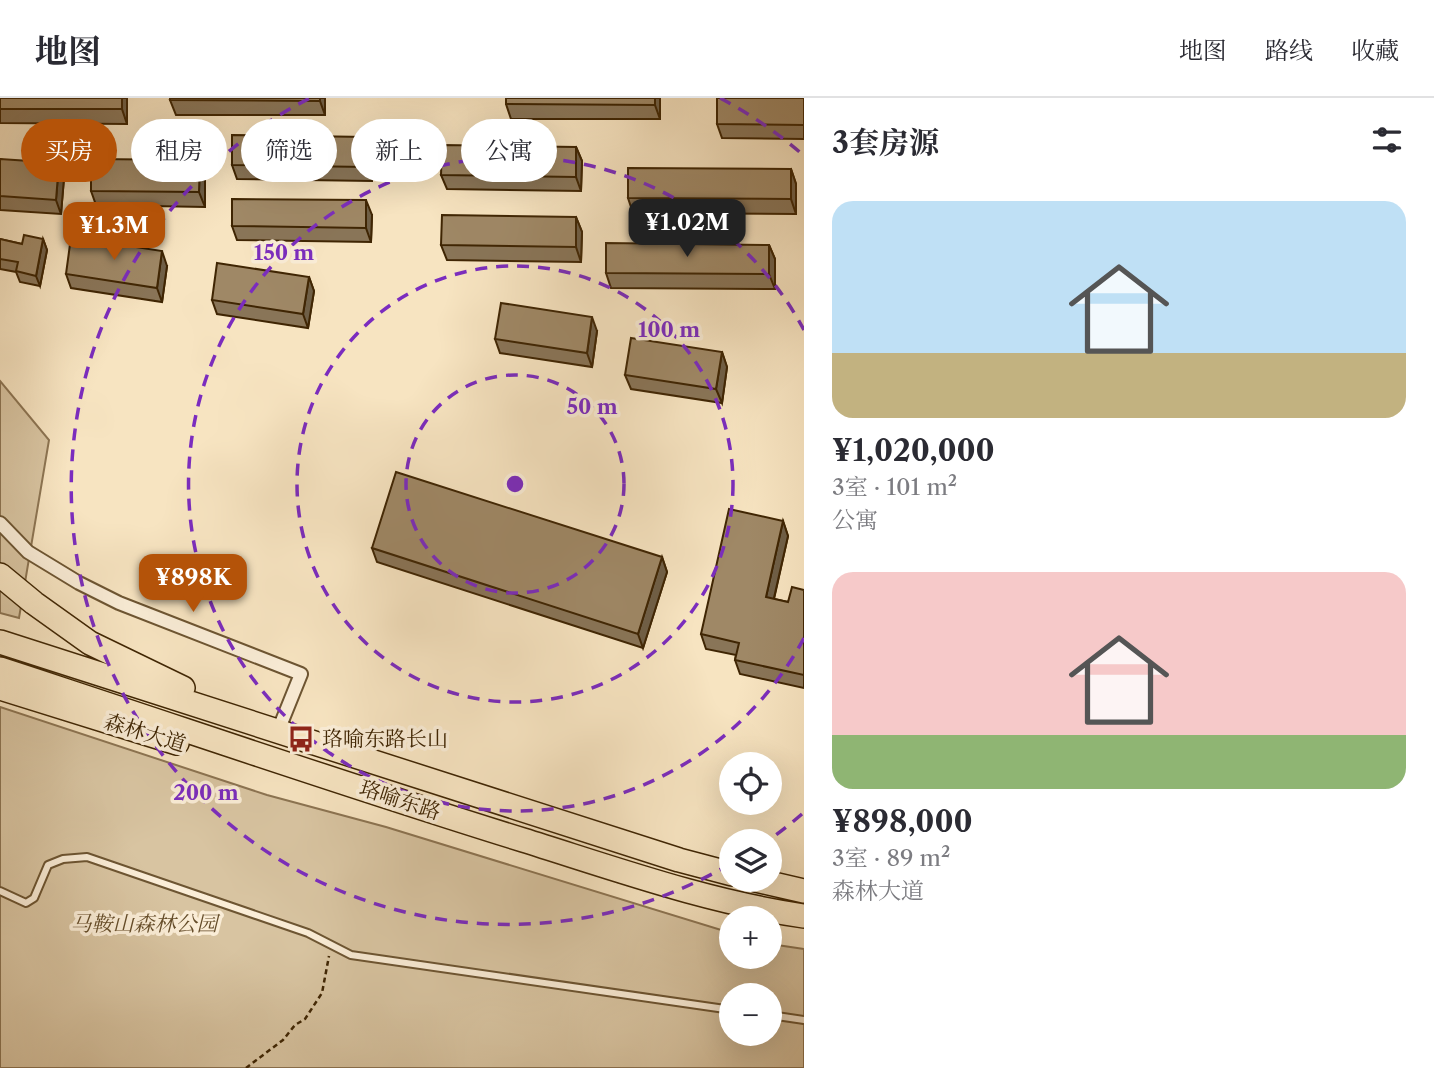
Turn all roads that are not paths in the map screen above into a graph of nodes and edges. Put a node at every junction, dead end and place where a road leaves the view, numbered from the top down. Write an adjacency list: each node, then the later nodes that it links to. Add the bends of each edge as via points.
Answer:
1 (0, 523): 6 (street, via 27,552 79,583 301,674)
2 (0, 575): 6 (highway, via 90,643)
3 (0, 642): 6 (highway, 森林大道)
4 (0, 670): 7 (highway, 珞喻东路)
5 (0, 688): 7 (highway, 森林大道, via 209,753)
6 (278, 732): 8 (highway, 珞喻东路)
7 (293, 765): 12 (highway, 珞喻东路, via 671,886)
8 (719, 871)
9 (782, 886): 11 (highway)
10 (0, 891): 13 (lane, via 26,903 34,898 48,865 87,857 308,933 351,955)
11 (804, 891)
12 (804, 916)
13 (719, 1008)
14 (782, 1017): 15 (lane)
15 (804, 1020)

